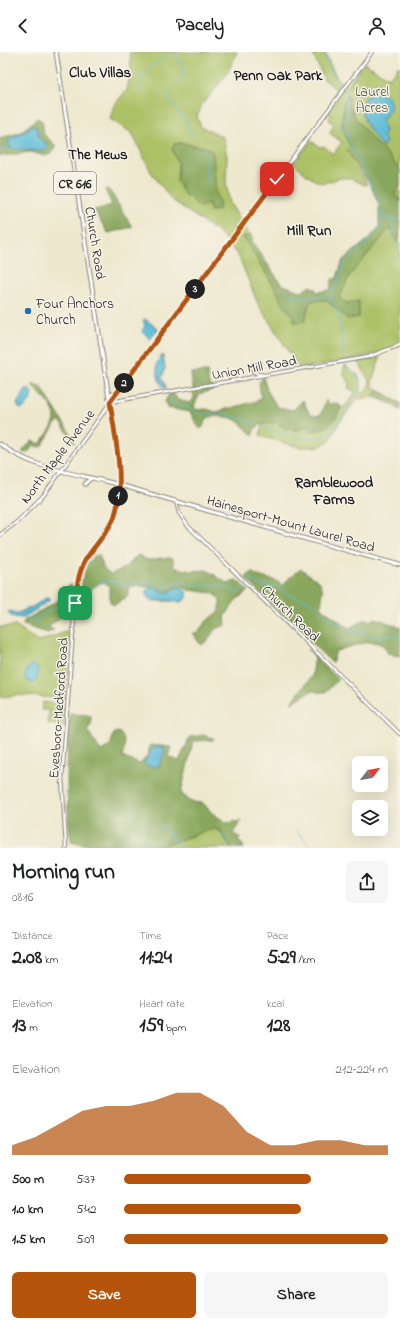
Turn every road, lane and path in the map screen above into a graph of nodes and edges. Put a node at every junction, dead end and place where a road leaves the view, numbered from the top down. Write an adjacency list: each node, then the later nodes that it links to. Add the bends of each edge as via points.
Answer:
1 (56, 52): 6 (main road, Church Road / CR 616)
2 (372, 52): 7 (main road, North Maple Avenue)
3 (400, 345): 5 (main road, Union Mill Road, via 368,357)
4 (253, 371): 5 (main road)
5 (266, 375): 8 (main road, Union Mill Road)
6 (108, 392): 7 (main road); 8 (main road, Church Road / CR 616)
7 (117, 393): 8 (main road, North Maple Avenue)
8 (110, 402): 10 (main road, North Maple Avenue); 13 (main road, Church Road / CR 616, via 119,464)
9 (0, 444): 10 (main road, Hainesport-Mount Laurel Road, via 25,459)
10 (60, 471): 11 (main road, Hainesport-Mount Laurel Road); 15 (main road, North Maple Avenue, via 33,506)
11 (92, 478): 12 (main road); 13 (main road, Hainesport-Mount Laurel Road)
12 (85, 484)
13 (118, 484): 14 (main road, Hainesport-Mount Laurel Road); 18 (main road, Evesboro-Medford Road, via 113,519 80,571 76,592 62,777)
14 (176, 501): 16 (main road, Hainesport-Mount Laurel Road); 17 (main road, Church Road, via 181,517 188,526)
15 (0, 534)
16 (400, 565)
17 (400, 734)
18 (66, 848)

